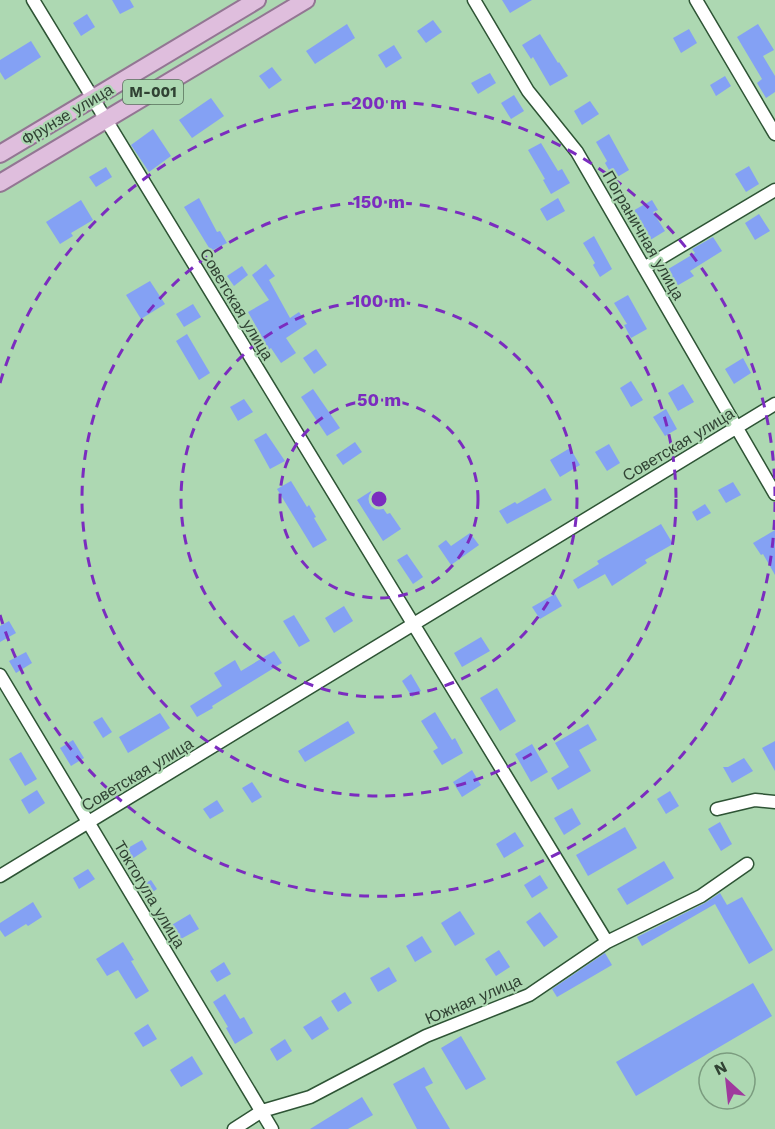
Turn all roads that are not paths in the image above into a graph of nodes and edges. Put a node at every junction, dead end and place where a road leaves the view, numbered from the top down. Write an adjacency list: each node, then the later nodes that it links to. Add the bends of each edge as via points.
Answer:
1 (33, 0): 6 (street, Советская улица)
2 (257, 0): 6 (main road, Фрунзе улица / M-001)
3 (306, 0): 7 (main road, Фрунзе улица / M-001)
4 (474, 0): 12 (street, Пограничная улица, via 528,91 577,152)
5 (696, 0): 8 (street)
6 (93, 99): 7 (street, Советская улица); 9 (main road, Фрунзе улица / M-001)
7 (106, 120): 10 (main road, Фрунзе улица / M-001); 16 (street, Советская улица)
8 (775, 134)
9 (0, 154)
10 (0, 183)
11 (775, 190): 12 (street)
12 (644, 268): 14 (street, Пограничная улица)
13 (775, 404): 14 (street, Советская улица)
14 (736, 428): 15 (street, Пограничная улица); 16 (street, Советская улица)
15 (775, 494)
16 (414, 624): 20 (street, Советская улица); 23 (street, Советская улица)
17 (0, 675): 20 (street, Токтогула улица)
18 (775, 802): 19 (street, via 755,801)
19 (717, 809)
20 (88, 823): 22 (street, Советская улица); 24 (street, Токтогула улица)
21 (747, 864): 23 (street, Южная улица, via 701,896)
22 (0, 876)
23 (607, 942): 24 (street, Южная улица, via 529,995 426,1036 310,1097)
24 (262, 1111): 25 (street, Южная улица); 26 (street, Токтогула улица)
25 (234, 1129)
26 (272, 1129)

